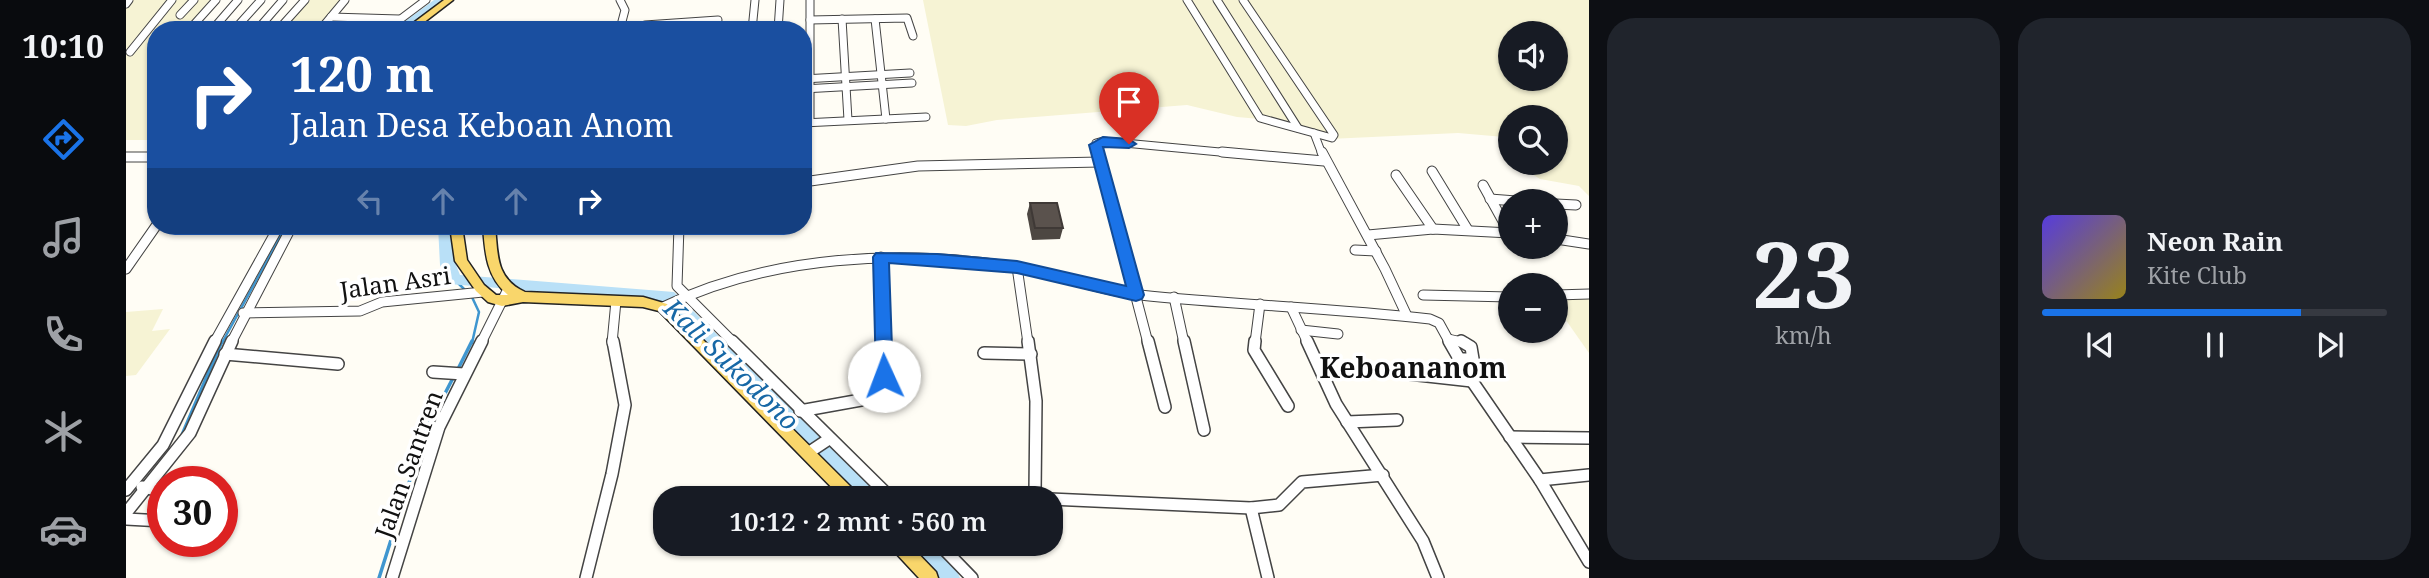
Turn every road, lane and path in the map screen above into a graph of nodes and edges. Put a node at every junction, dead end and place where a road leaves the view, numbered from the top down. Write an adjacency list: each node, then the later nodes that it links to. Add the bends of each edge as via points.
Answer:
1 (172, 0): 25 (street)
2 (194, 0): 18 (street)
3 (216, 0): 26 (street)
4 (238, 0): 27 (street)
5 (261, 0): 28 (street)
6 (283, 0): 29 (street)
7 (305, 0): 30 (street)
8 (345, 0): 19 (street)
9 (426, 0): 20 (street)
10 (449, 0): 33 (main road)
11 (620, 0): 34 (street)
12 (755, 0): 36 (street)
13 (780, 0): 37 (street)
14 (810, 0): 24 (street)
15 (1187, 0): 53 (street, via 1258,116)
16 (1217, 0): 53 (street)
17 (1243, 0): 54 (street, via 1334,135)
18 (180, 15)
19 (331, 17): 20 (street); 31 (street)
20 (399, 19): 32 (street)
21 (842, 19): 22 (street); 24 (street); 43 (street)
22 (875, 19): 39 (street, via 908,18); 42 (street)
23 (718, 20): 35 (street)
24 (810, 20)
25 (155, 21)
26 (197, 21)
27 (220, 21)
28 (242, 21)
29 (265, 21)
30 (286, 21)
31 (328, 21)
32 (397, 21)
33 (420, 21)
34 (624, 21)
35 (703, 21)
36 (753, 21)
37 (779, 21)
38 (147, 31): 40 (street)
39 (913, 36)
40 (130, 52)
41 (910, 73): 42 (street)
42 (880, 75): 43 (street); 46 (street)
43 (845, 77): 44 (street); 47 (street)
44 (812, 79)
45 (912, 83): 46 (street)
46 (882, 85): 47 (street); 50 (street)
47 (846, 87): 48 (street); 51 (street)
48 (812, 89)
49 (926, 117): 50 (street)
50 (886, 119): 51 (street)
51 (848, 120): 52 (street)
52 (812, 123)
53 (1298, 128): 54 (street)
54 (1314, 133): 57 (street)
55 (147, 157): 56 (street)
56 (126, 158)
57 (1324, 161): 58 (street, via 1103,141 1096,145); 77 (street)
58 (1100, 162): 61 (street, via 918,166); 89 (street)
59 (1433, 171): 69 (street)
60 (1396, 175): 68 (street)
61 (812, 181)
62 (1483, 185): 63 (street)
63 (1490, 199): 64 (street); 67 (street)
64 (1498, 200)
65 (1568, 205): 66 (street)
66 (1576, 205)
67 (1498, 212)
68 (1433, 229): 69 (street); 77 (street)
69 (1468, 230): 70 (street)
70 (1498, 231)
71 (150, 235): 85 (street)
72 (275, 235): 99 (street)
73 (286, 235): 99 (street)
74 (457, 235): 86 (main road, via 461,261)
75 (490, 235): 84 (main road)
76 (680, 235): 92 (street, via 677,286)
77 (1367, 235): 81 (street)
78 (1568, 241): 79 (street)
79 (1589, 244)
80 (1355, 250): 81 (street)
81 (1376, 251): 100 (street)
82 (881, 257): 83 (street); 92 (street, via 785,269); 110 (street)
83 (1017, 267): 89 (street); 105 (street)
84 (494, 268): 86 (main road, via 483,273); 87 (main road)
85 (126, 269)
86 (474, 286): 87 (main road, via 492,299); 99 (street, Jalan Asri, via 382,302 360,311)
87 (504, 293): 95 (main road); 109 (street, Jalan Santren)
88 (1589, 294): 91 (street)
89 (1136, 295): 93 (street); 114 (street)
90 (1423, 295): 94 (street)
91 (1568, 295)
92 (683, 296): 97 (street); 115 (street)
93 (1174, 297): 96 (street); 118 (street)
94 (1498, 297)
95 (616, 301): 97 (main road); 138 (street, via 612,348 625,405)
96 (1260, 304): 98 (street); 113 (street, via 1254,350)
97 (665, 306): 121 (main road)
98 (1291, 307): 100 (street); 101 (street)
99 (236, 314): 104 (street); 125 (street)
100 (1407, 316): 111 (street, via 1439,323)
101 (1301, 330): 102 (street); 117 (street)
102 (1338, 334)
103 (984, 353): 105 (street)
104 (225, 354): 106 (street); 125 (street, via 190,433)
105 (1031, 354): 128 (street, via 1036,401)
106 (338, 363)
107 (432, 372): 109 (street)
108 (1400, 373): 111 (street)
109 (459, 374): 137 (street, Jalan Santren, via 427,458)
110 (884, 376)
111 (1472, 381): 119 (street)
112 (861, 400): 115 (street)
113 (1288, 406)
114 (1165, 407)
115 (800, 411): 121 (street)
116 (1397, 420): 117 (street)
117 (1348, 422): 122 (street)
118 (1205, 430)
119 (1510, 437): 120 (street); 124 (street)
120 (1589, 438)
121 (819, 446): 126 (main road); 127 (street)
122 (1384, 475): 130 (street, via 1302,482 1279,505); 142 (street, via 1423,541)
123 (1589, 475): 124 (street)
124 (1539, 480): 136 (street)
125 (137, 486): 131 (street)
126 (845, 486)
127 (874, 486)
128 (1035, 486)
129 (1063, 500): 130 (street)
130 (1251, 508): 141 (street)
131 (126, 513)
132 (126, 519): 133 (street)
133 (147, 520)
134 (909, 556): 139 (main road)
135 (951, 556): 140 (street)
136 (1589, 562)
137 (392, 578)
138 (586, 578)
139 (930, 578)
140 (972, 578)
141 (1268, 578)
142 (1438, 578)

